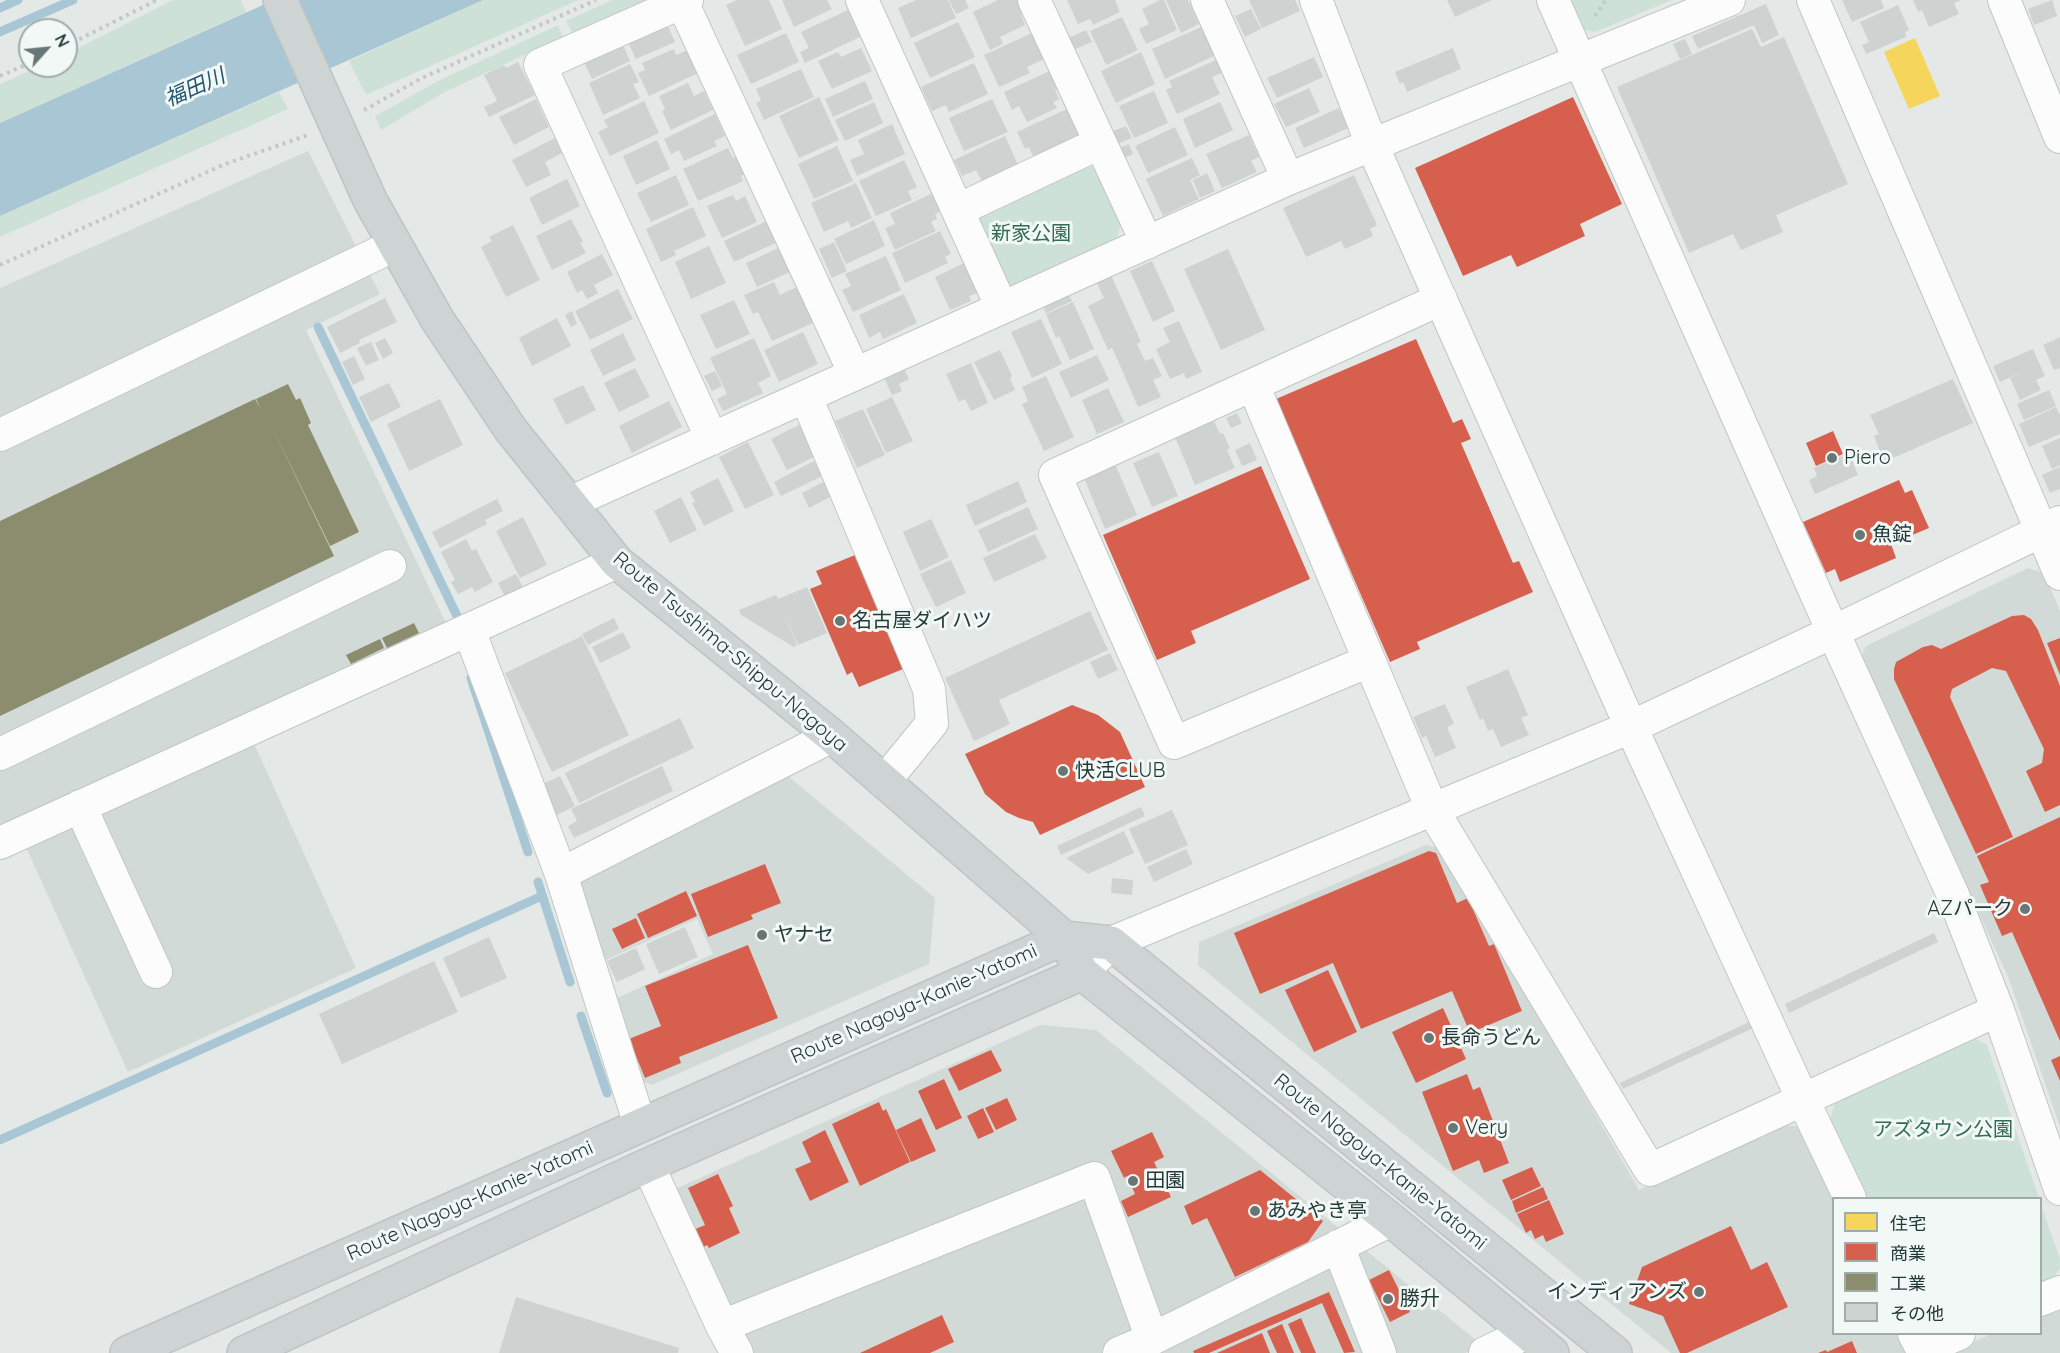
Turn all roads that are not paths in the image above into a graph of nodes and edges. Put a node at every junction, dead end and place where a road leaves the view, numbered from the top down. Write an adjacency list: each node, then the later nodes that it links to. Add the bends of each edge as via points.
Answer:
1 (280, 0): 18 (main road, Route Tsushima-Shippu-Nagoya, via 335,126)
2 (862, 0): 16 (street)
3 (1034, 0): 13 (street)
4 (1207, 0): 15 (street)
5 (1316, 0): 14 (street)
6 (1553, 0): 11 (street)
7 (1729, 0): 11 (street)
8 (1813, 0): 27 (street)
9 (2004, 0): 12 (street)
10 (685, 1): 21 (street); 25 (street, via 540,65)
11 (1579, 59): 14 (street); 32 (street)
12 (2060, 137)
13 (1100, 143): 16 (street); 17 (street)
14 (1372, 145): 15 (street); 19 (street)
15 (1288, 179): 17 (street)
16 (958, 210): 20 (street)
17 (1147, 243): 20 (street)
18 (395, 245): 24 (street); 26 (main road, Route Tsushima-Shippu-Nagoya, via 437,319 505,421)
19 (1441, 298): 22 (street); 34 (street)
20 (1002, 308): 21 (street)
21 (855, 374): 23 (street)
22 (1253, 385): 33 (street); 33 (street, via 1055,475 1174,743)
23 (806, 397): 25 (street); 37 (street, via 929,688 932,723)
24 (0, 435)
25 (712, 439): 26 (street)
26 (569, 502): 28 (main road, Route Tsushima-Shippu-Nagoya)
27 (2051, 526): 30 (street); 32 (street)
28 (617, 562): 31 (street); 35 (main road, Route Tsushima-Shippu-Nagoya)
29 (390, 566): 36 (street)
30 (2060, 574)
31 (469, 630): 38 (street); 41 (street)
32 (1833, 632): 34 (street); 46 (street, via 1953,896)
33 (1369, 661): 39 (street)
34 (1631, 727): 39 (street); 47 (street)
35 (832, 736): 37 (main road, Route Tsushima-Shippu-Nagoya); 41 (street)
36 (0, 754)
37 (884, 782): 42 (main road, Route Tsushima-Shippu-Nagoya)
38 (81, 806): 40 (street); 44 (street)
39 (1432, 809): 43 (street); 47 (street, via 1650,1170)
40 (0, 843)
41 (561, 874): 48 (street)
42 (1064, 938): 43 (main road, Route Nagoya-Kanie-Yatomi); 45 (main road, Route Tsushima-Shippu-Nagoya); 48 (main road, Route Nagoya-Kanie-Yatomi)
43 (1111, 943): 45 (street); 68 (main road, Route Nagoya-Kanie-Yatomi)
44 (156, 972)
45 (1082, 973): 49 (main road, Route Nagoya-Kanie-Yatomi); 52 (main road, Route Nagoya-Kanie-Yatomi)
46 (1998, 1010): 47 (street); 50 (street)
47 (1803, 1100): 51 (street)
48 (640, 1125): 61 (main road, Route Nagoya-Kanie-Yatomi)
49 (648, 1165): 56 (street); 62 (main road, Route Nagoya-Kanie-Yatomi)
50 (2060, 1189)
51 (1850, 1197)
52 (1391, 1220): 53 (street); 57 (main road, Route Nagoya-Kanie-Yatomi)
53 (1338, 1246): 60 (street); 65 (street)
54 (2060, 1292): 55 (street)
55 (2042, 1299)
56 (722, 1326): 60 (street, via 1094,1178); 63 (street)
57 (1527, 1333): 66 (street); 67 (main road, Route Nagoya-Kanie-Yatomi)
58 (1915, 1335): 59 (street, via 1922,1349)
59 (1957, 1335)
60 (1152, 1338): 64 (street)
61 (127, 1353)
62 (244, 1353)
63 (737, 1353)
64 (1119, 1353)
65 (1380, 1353)
66 (1485, 1353)
67 (1552, 1353)
68 (1614, 1353)

